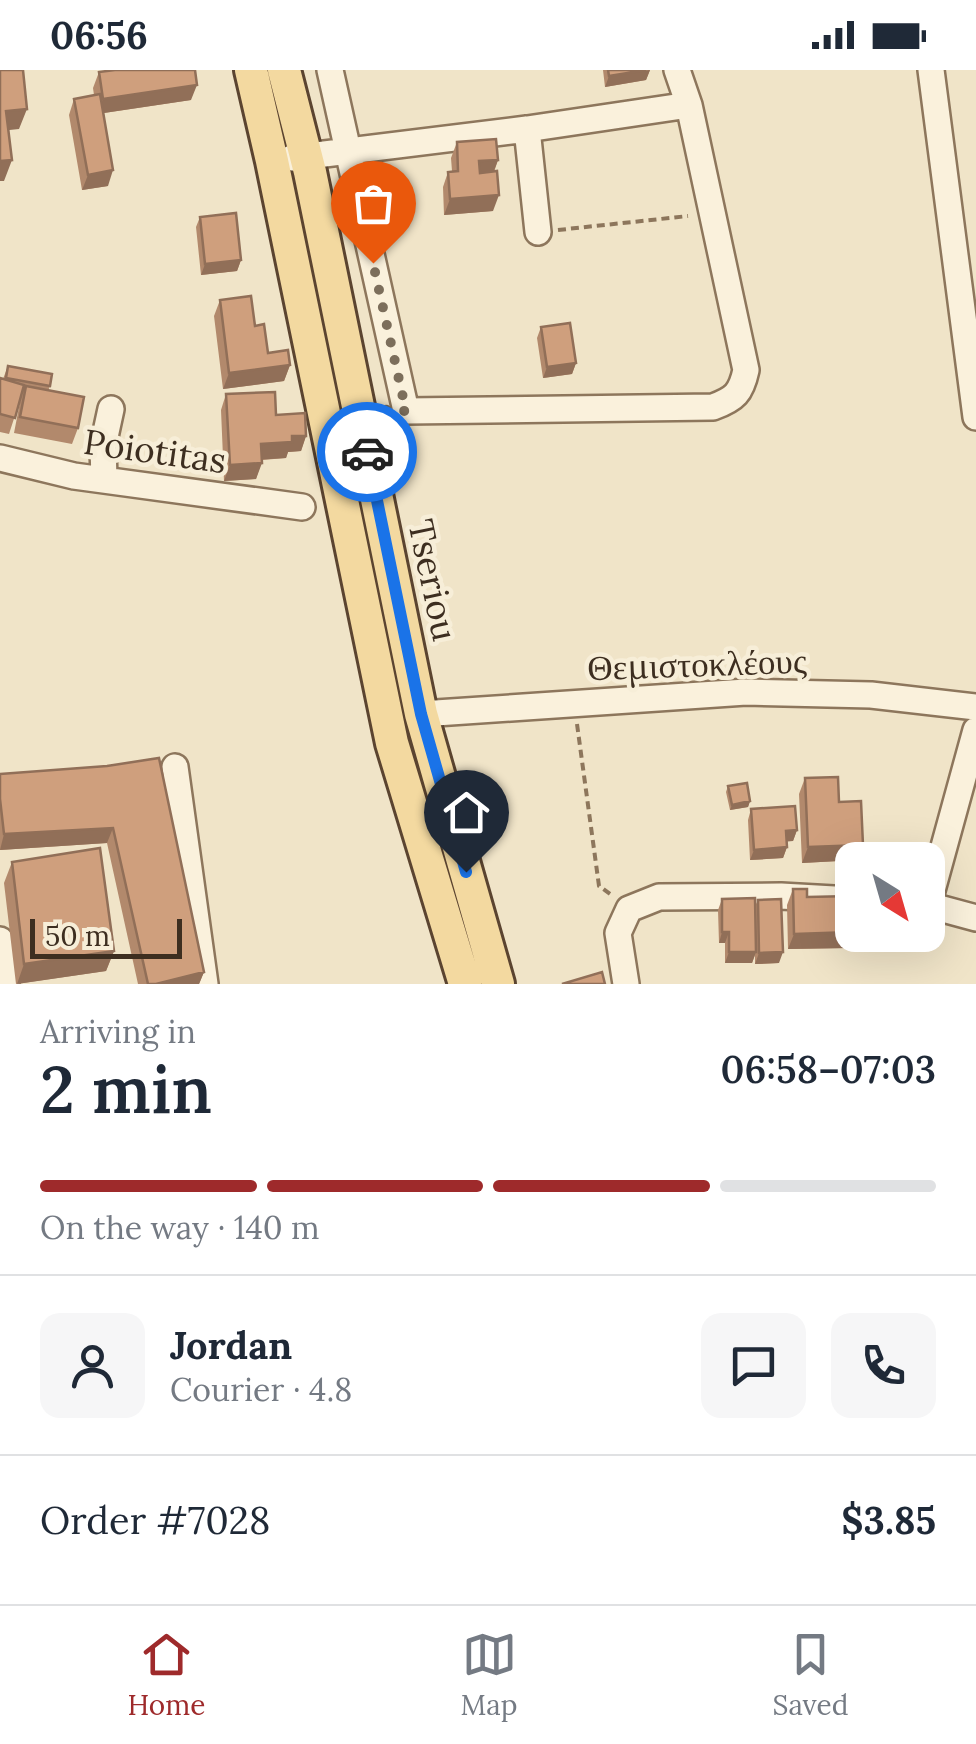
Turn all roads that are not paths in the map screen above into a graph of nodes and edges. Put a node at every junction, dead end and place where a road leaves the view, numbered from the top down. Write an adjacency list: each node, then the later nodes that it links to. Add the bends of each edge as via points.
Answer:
1 (251, 70): 10 (main road, Tseriou)
2 (284, 70): 9 (main road, Tseriou)
3 (330, 70): 8 (street)
4 (678, 70): 6 (street)
5 (930, 70): 15 (street)
6 (689, 105): 7 (street); 14 (street, via 746,370 730,401 713,408)
7 (526, 129): 8 (street); 11 (street)
8 (348, 152): 9 (street); 14 (street)
9 (306, 156): 10 (street); 12 (main road, Tseriou)
10 (272, 161): 30 (main road, Tseriou, via 392,743)
11 (538, 232)
12 (359, 408): 14 (street); 20 (main road, Tseriou)
13 (111, 409): 17 (street)
14 (406, 411)
15 (976, 417)
16 (0, 458): 17 (street, Poiotitas)
17 (104, 479): 18 (street, Poiotitas)
18 (302, 507)
19 (976, 708): 20 (street, Θεμιστοκλέους, via 872,695 746,692)
20 (421, 714): 31 (main road, Tseriou)
21 (976, 730): 23 (street)
22 (175, 767): 29 (street)
23 (945, 843)
24 (835, 899): 32 (street, via 660,897 630,909 618,933)
25 (945, 910): 26 (street)
26 (976, 918)
27 (0, 940): 28 (street)
28 (6, 984)
29 (205, 984)
30 (465, 984)
31 (498, 984)
32 (626, 984)

